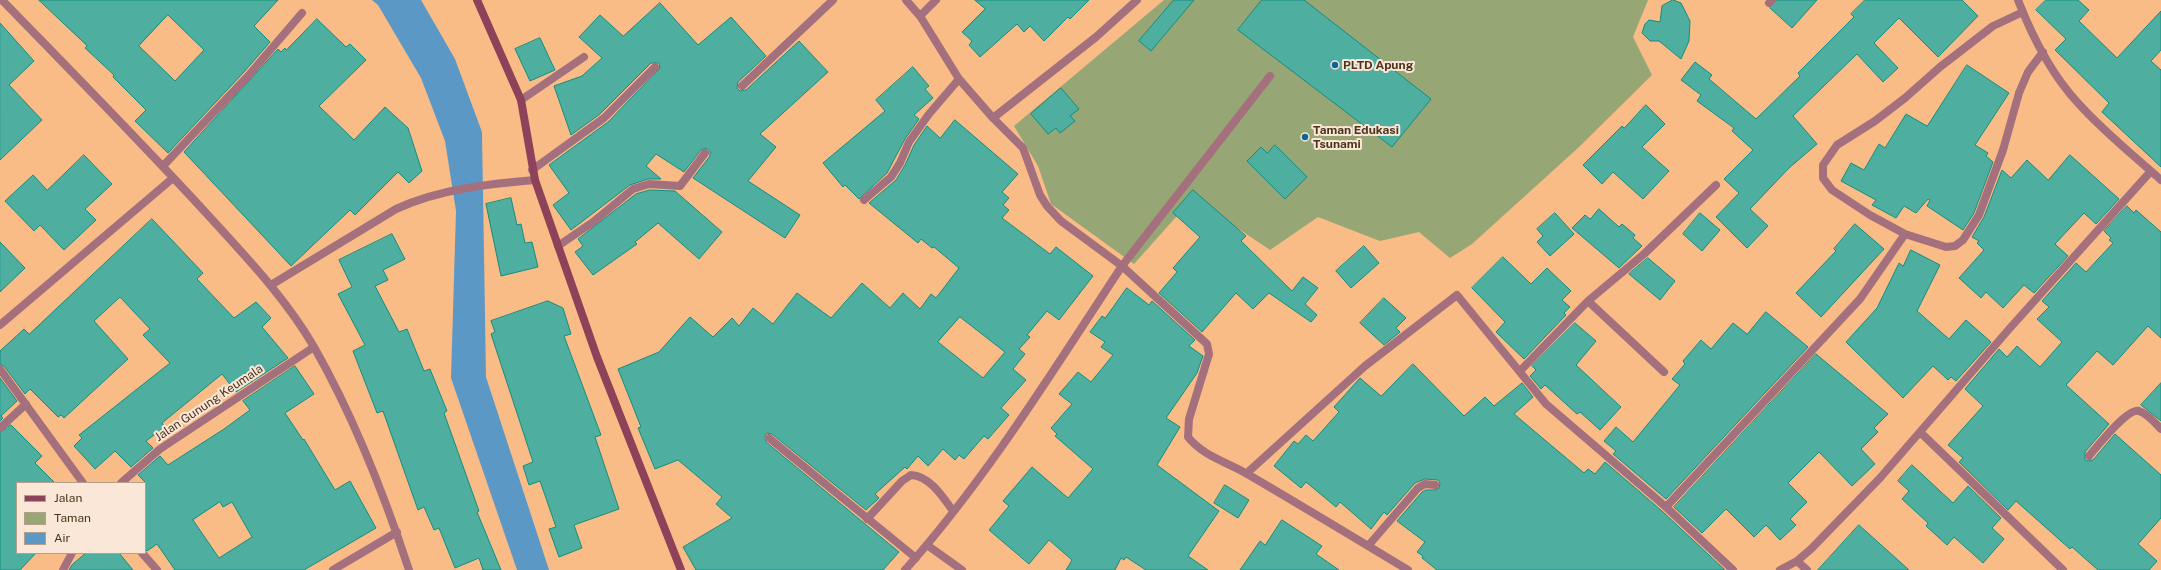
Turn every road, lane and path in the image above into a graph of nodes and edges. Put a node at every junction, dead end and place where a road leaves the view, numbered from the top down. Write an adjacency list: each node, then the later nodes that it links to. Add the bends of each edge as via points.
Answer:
1 (2, 0): 20 (street)
2 (477, 0): 17 (street)
3 (833, 0): 16 (street)
4 (906, 0): 10 (street)
5 (936, 0): 10 (street)
6 (1137, 0): 18 (street, via 1096,37)
7 (2018, 0): 9 (street)
8 (302, 12): 20 (street, via 248,76)
9 (2023, 12): 11 (street); 28 (street, via 1992,26 1969,43 1875,121 1836,145 1823,165 1823,178 1832,190)
10 (920, 16): 15 (street)
11 (2042, 52): 22 (street, via 2078,104); 28 (street, via 2028,72 2019,93 1994,177 1979,215 1963,240 1955,246 1946,247)
12 (584, 58): 17 (street)
13 (655, 67): 21 (street, via 604,118)
14 (1270, 76): 30 (street)
15 (959, 79): 18 (street); 27 (street, via 909,142 900,163 890,177)
16 (742, 86)
17 (521, 100): 21 (street)
18 (994, 118): 30 (street, via 1023,148 1040,195 1047,206 1061,221)
19 (704, 153): 29 (street, via 680,186 649,184 633,189 593,222)
20 (163, 166): 23 (street)
21 (532, 170): 24 (street)
22 (2151, 171): 25 (street); 41 (street)
23 (173, 178): 31 (street); 33 (street)
24 (535, 180): 29 (street); 31 (street, via 487,184 416,200 396,209)
25 (2161, 180)
26 (1716, 185): 32 (street, via 1644,254)
27 (864, 200)
28 (1905, 234): 48 (street, via 1860,299)
29 (558, 246): 62 (street, via 597,357)
30 (1122, 266): 44 (street, via 1207,344 1209,354 1189,419 1188,437 1206,454); 49 (street, via 1028,408)
31 (271, 284): 34 (street)
32 (1588, 301): 36 (street); 37 (street)
33 (0, 325)
34 (314, 347): 46 (street, Jalan Gunung Keumala, via 160,450); 51 (street, via 352,424)
35 (0, 369): 38 (street)
36 (1520, 371): 44 (street, via 1457,295 1365,366); 48 (street, via 1546,404)
37 (1664, 372)
38 (26, 404): 39 (street); 45 (street)
39 (0, 428)
40 (2161, 429): 43 (street, via 2140,411 2131,412)
41 (1920, 432): 57 (street, via 1880,478 1811,550); 69 (street)
42 (769, 438): 50 (street)
43 (2089, 456)
44 (1247, 473): 53 (street)
45 (83, 482)
46 (122, 482)
47 (1435, 485): 53 (street, via 1425,484 1418,488)
48 (1666, 507): 66 (street)
49 (954, 511): 50 (street, via 929,483 921,477 911,475 902,481); 52 (street)
50 (867, 519): 56 (street)
51 (397, 532): 60 (street); 61 (street)
52 (927, 545): 56 (street); 64 (street)
53 (1368, 546): 65 (street)
54 (71, 554): 58 (street)
55 (143, 554): 59 (street)
56 (916, 558): 63 (street)
57 (1797, 561): 67 (street); 68 (street)
58 (63, 570)
59 (157, 570)
60 (333, 570)
61 (409, 570)
62 (681, 570)
63 (905, 570)
64 (962, 570)
65 (1408, 570)
66 (1733, 570)
67 (1780, 570)
68 (1806, 570)
69 (2063, 570)

